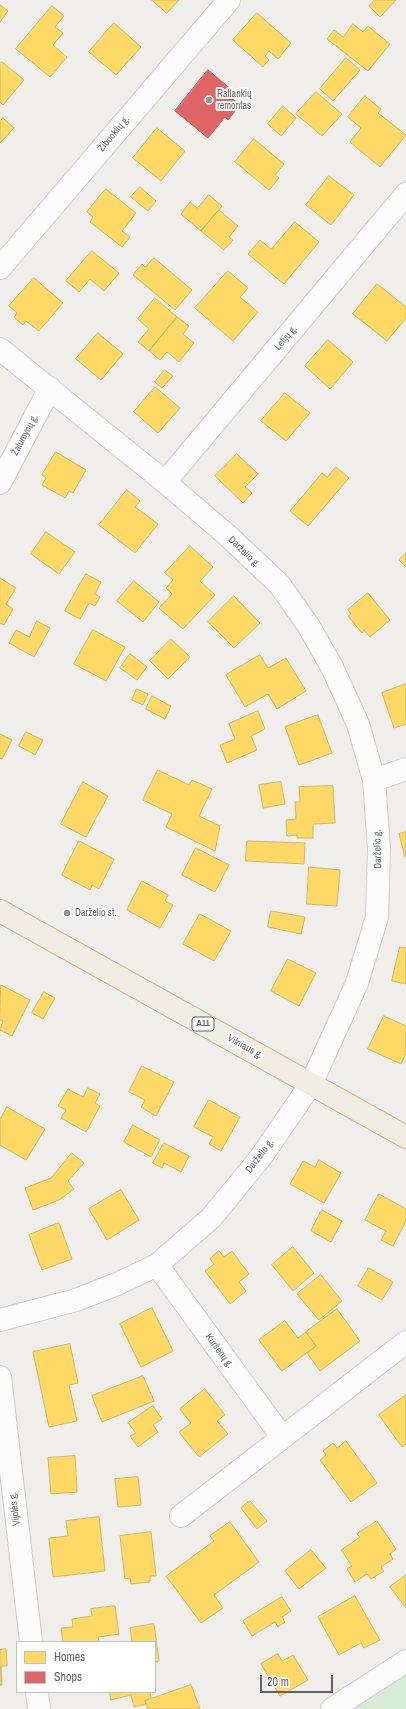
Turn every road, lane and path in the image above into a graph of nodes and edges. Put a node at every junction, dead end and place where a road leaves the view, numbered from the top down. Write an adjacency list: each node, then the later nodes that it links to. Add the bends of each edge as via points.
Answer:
1 (229, 0): 3 (street, Žibuoklių g.)
2 (406, 194): 6 (street, Lelijų g.)
3 (0, 268)
4 (0, 349): 5 (street, Darželio g.)
5 (50, 388): 6 (street, Darželio g.); 7 (street, Žalumynų g.)
6 (165, 482): 9 (street, Darželio g., via 227,535 278,584 308,625 332,668 358,724)
7 (0, 483)
8 (406, 769): 9 (street)
9 (374, 780): 11 (street, Darželio g., via 379,849 377,917 357,983)
10 (0, 911): 11 (highway, Vilniaus g. / A11)
11 (311, 1084): 12 (highway, Vilniaus g. / A11); 13 (street, Darželio g., via 261,1156 211,1218)
12 (406, 1137)
13 (157, 1265): 14 (street, Darželio g., via 76,1300); 17 (street, Kuršėnų g.)
14 (0, 1320)
15 (406, 1342): 17 (street)
16 (0, 1377): 19 (street, Vijolės g.)
17 (282, 1437): 18 (street)
18 (181, 1516)
19 (31, 1641)
20 (406, 1661): 23 (street)
21 (37, 1693): 22 (street)
22 (39, 1709)
23 (332, 1709)

